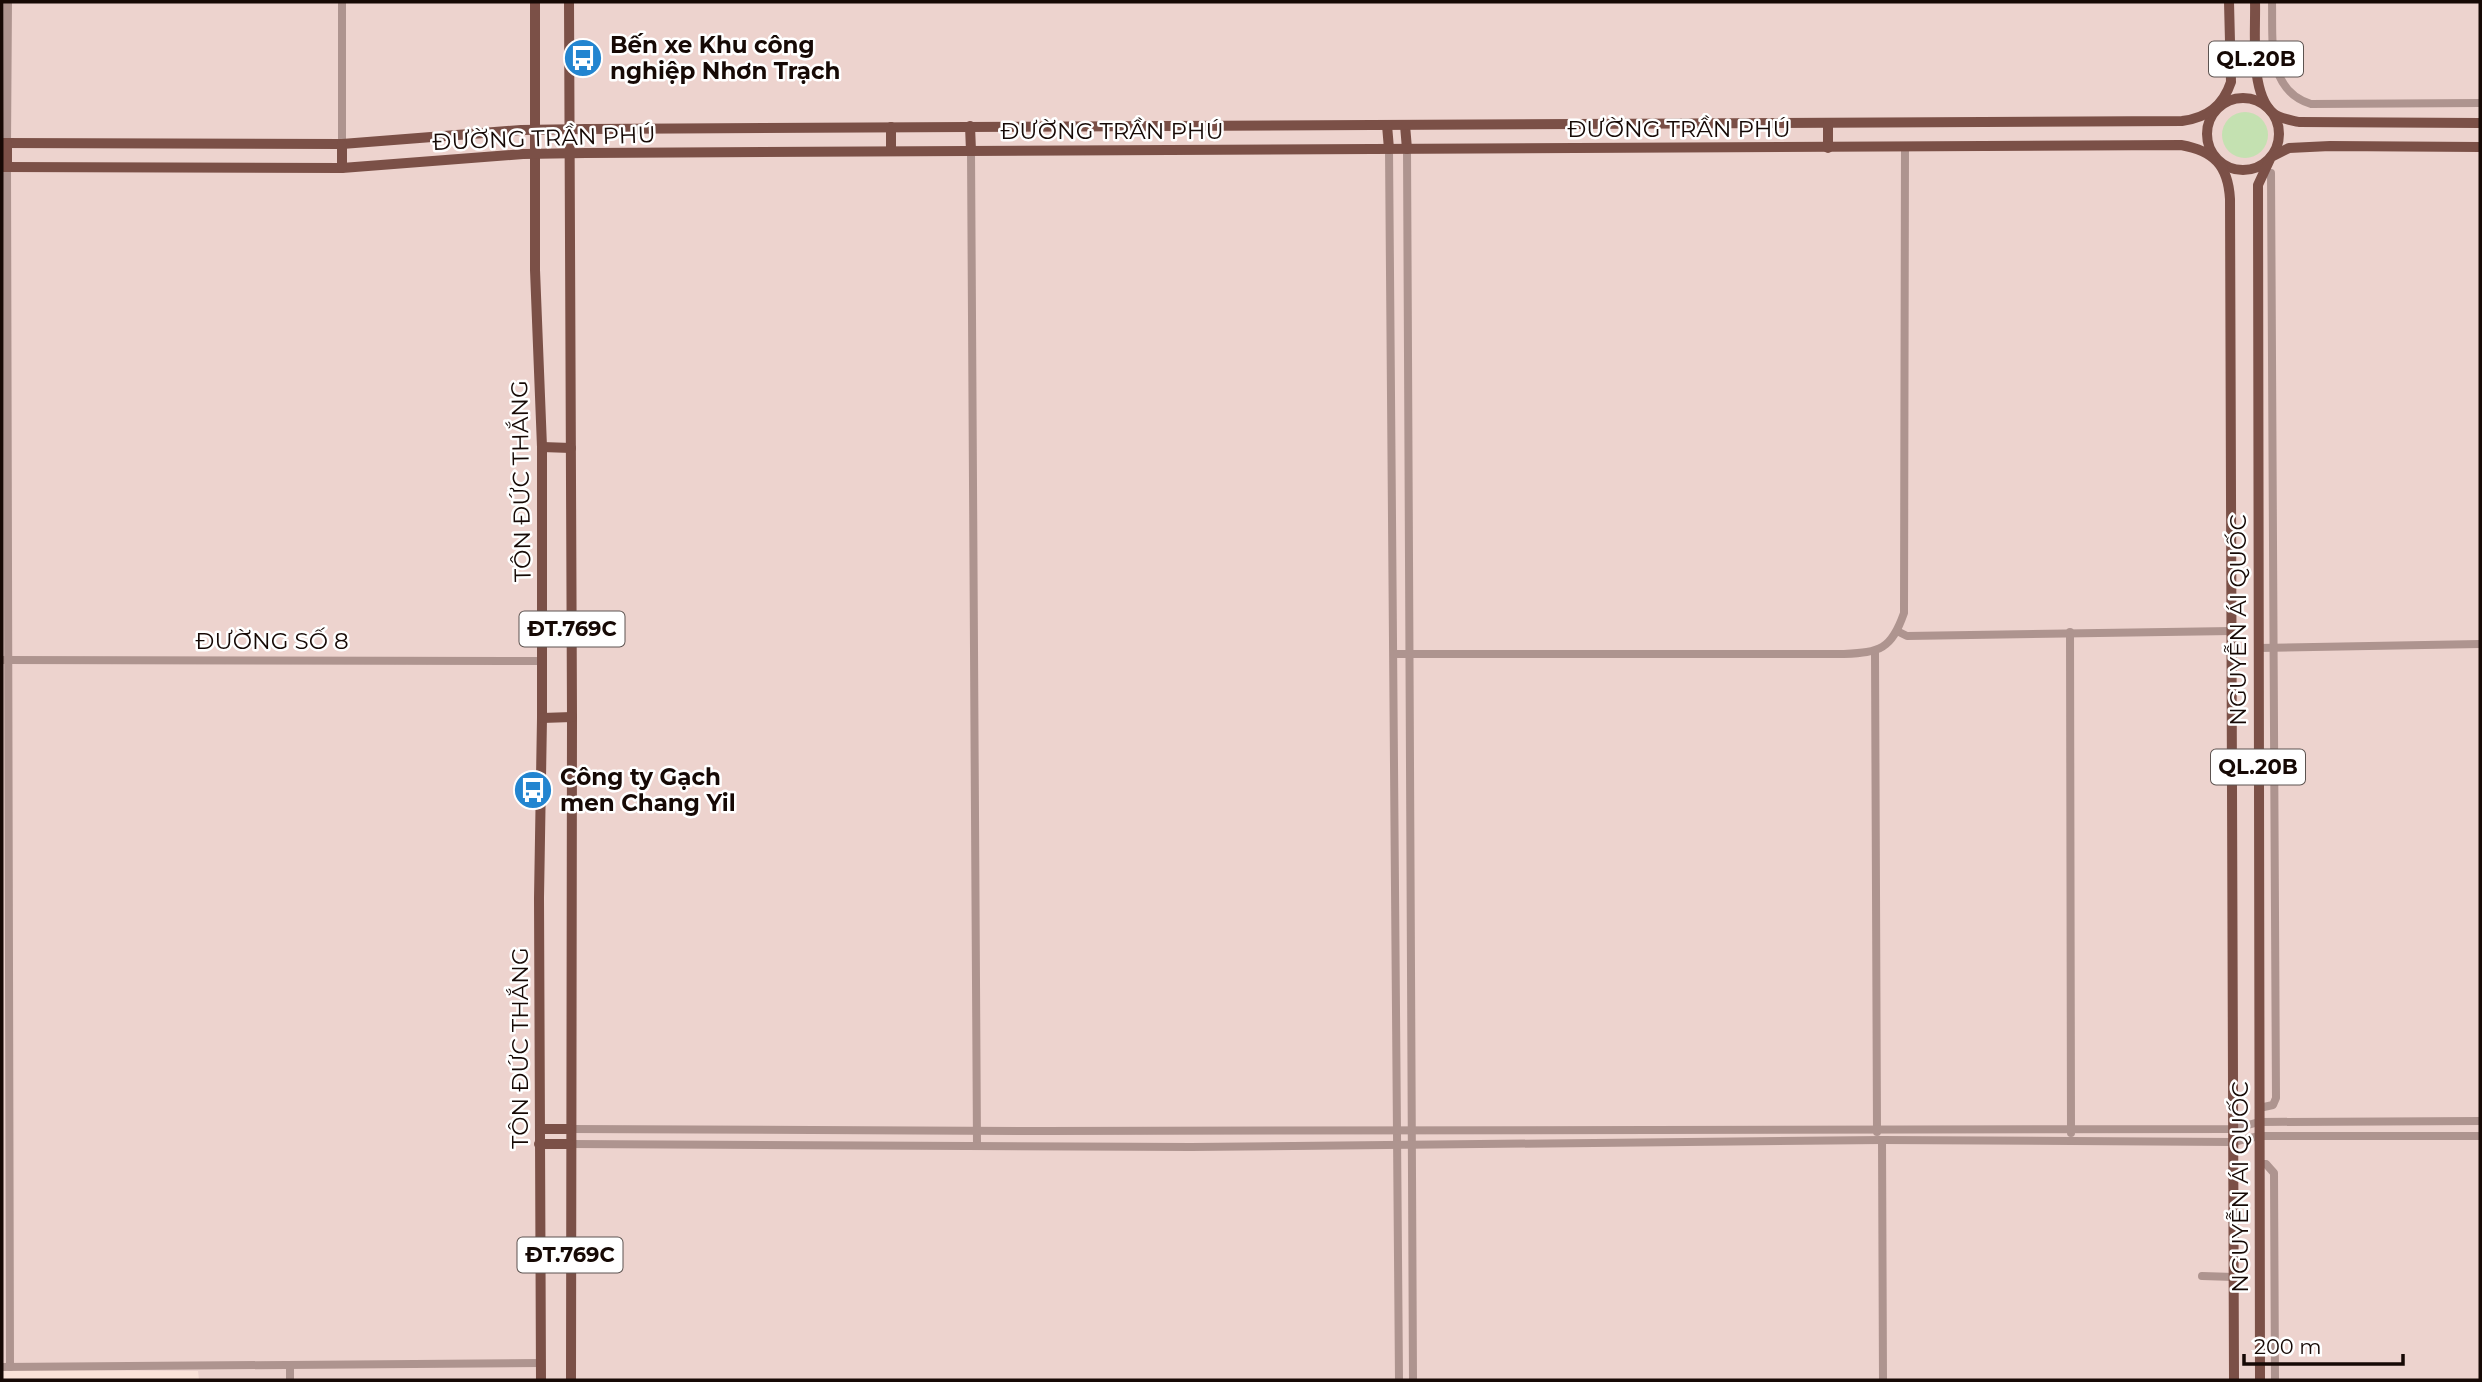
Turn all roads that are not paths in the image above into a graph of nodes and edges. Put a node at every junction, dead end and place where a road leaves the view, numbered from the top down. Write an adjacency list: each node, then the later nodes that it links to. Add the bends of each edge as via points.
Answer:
1 (8, 2): 19 (street)
2 (342, 2): 20 (street)
3 (536, 2): 18 (main road, TÔN ĐỨC THẮNG / ĐT.769C)
4 (569, 2): 17 (main road, ĐT.769C)
5 (2229, 2): 9 (main road, QL.20B, via 2231,82)
6 (2255, 2): 10 (main road, QL.20B, via 2258,86)
7 (2272, 2): 8 (street, via 2274,64 2299,100 2311,104)
8 (2480, 103)
9 (2215, 110): 10 (main road, via 2245,97 2256,99); 12 (main road, ĐƯỜNG TRẦN PHÚ, via 2182,121); 31 (main road, via 2207,142)
10 (2273, 113): 11 (main road, via 2299,122); 30 (main road, via 2279,135)
11 (2480, 123)
12 (1828, 124): 14 (main road, ĐƯỜNG TRẦN PHÚ); 23 (main road)
13 (1387, 125): 14 (main road, ĐƯỜNG TRẦN PHÚ); 15 (main road, ĐƯỜNG TRẦN PHÚ); 24 (main road)
14 (1405, 125): 25 (main road)
15 (970, 126): 16 (main road, ĐƯỜNG TRẦN PHÚ); 26 (main road)
16 (891, 127): 17 (main road, ĐƯỜNG TRẦN PHÚ); 27 (main road)
17 (570, 129): 18 (main road, ĐƯỜNG TRẦN PHÚ); 28 (main road, ĐT.769C)
18 (535, 130): 20 (main road, ĐƯỜNG TRẦN PHÚ); 29 (main road, TÔN ĐỨC THẮNG / ĐT.769C)
19 (4, 143): 20 (main road, ĐƯỜNG TRẦN PHÚ); 32 (main road)
20 (342, 144): 33 (main road)
21 (1905, 147): 23 (main road, ĐƯỜNG TRẦN PHÚ); 31 (main road, ĐƯỜNG TRẦN PHÚ, via 2181,145); 39 (street, via 1904,613)
22 (2480, 147): 30 (main road, via 2300,147)
23 (1828, 148): 25 (main road, ĐƯỜNG TRẦN PHÚ)
24 (1389, 149): 25 (main road, ĐƯỜNG TRẦN PHÚ); 26 (main road, ĐƯỜNG TRẦN PHÚ); 35 (street)
25 (1407, 149): 36 (street)
26 (971, 150): 27 (main road, ĐƯỜNG TRẦN PHÚ); 66 (street)
27 (891, 151): 28 (main road, ĐƯỜNG TRẦN PHÚ)
28 (570, 153): 29 (main road, ĐƯỜNG TRẦN PHÚ); 38 (main road, ĐT.769C)
29 (535, 154): 33 (main road, ĐƯỜNG TRẦN PHÚ); 37 (main road, TÔN ĐỨC THẮNG / ĐT.769C)
30 (2271, 157): 31 (main road, via 2252,170 2228,168); 44 (main road, NGUYỄN ÁI QUỐC / QL.20B, via 2256,198)
31 (2218, 162): 40 (main road, NGUYỄN ÁI QUỐC / QL.20B, via 2229,183 2230,199)
32 (4, 167): 33 (main road, ĐƯỜNG TRẦN PHÚ); 48 (street)
33 (342, 168)
34 (2271, 173): 43 (street)
35 (1392, 390): 36 (street); 47 (street)
36 (1407, 390): 46 (street)
37 (542, 447): 38 (main road); 49 (main road, TÔN ĐỨC THẮNG / ĐT.769C)
38 (571, 448): 50 (main road, ĐT.769C)
39 (1898, 631): 41 (street, via 1907,636); 45 (street)
40 (2232, 631): 41 (street); 61 (main road, NGUYỄN ÁI QUỐC / QL.20B)
41 (2070, 632): 60 (street)
42 (2480, 645): 43 (street)
43 (2273, 647): 44 (street); 54 (street, via 2276,1098 2273,1105)
44 (2258, 648): 54 (main road, NGUYỄN ÁI QUỐC / QL.20B)
45 (1875, 652): 46 (street); 59 (street)
46 (1408, 653): 47 (street); 52 (street)
47 (1394, 654): 53 (street)
48 (5, 660): 49 (street, ĐƯỜNG SỐ 8); 71 (street)
49 (541, 661): 51 (main road, TÔN ĐỨC THẮNG / ĐT.769C)
50 (572, 717): 51 (main road); 58 (main road, ĐT.769C)
51 (542, 718): 57 (main road, TÔN ĐỨC THẮNG / ĐT.769C)
52 (1409, 885): 53 (street); 65 (street)
53 (1395, 886): 64 (street)
54 (2259, 1108): 56 (main road, NGUYỄN ÁI QUỐC / QL.20B)
55 (2480, 1121): 56 (street)
56 (2259, 1122): 61 (street); 67 (main road, NGUYỄN ÁI QUỐC / QL.20B)
57 (540, 1129): 58 (main road); 73 (main road, TÔN ĐỨC THẮNG / ĐT.769C)
58 (570, 1129): 62 (street); 74 (main road, ĐT.769C)
59 (1877, 1129): 60 (street); 65 (street); 69 (street)
60 (2071, 1129): 61 (street); 70 (street)
61 (2233, 1129): 72 (main road, NGUYỄN ÁI QUỐC / QL.20B)
62 (793, 1130): 66 (street); 75 (street)
63 (1191, 1130): 64 (street); 66 (street); 79 (street)
64 (1396, 1130): 65 (street); 77 (street)
65 (1411, 1130): 78 (street)
66 (977, 1131): 76 (street)
67 (2259, 1136): 68 (street); 72 (street); 80 (main road, NGUYỄN ÁI QUỐC / QL.20B)
68 (2480, 1136)
69 (1880, 1140): 70 (street); 78 (street); 91 (street)
70 (2071, 1140): 72 (street)
71 (5, 1142): 85 (street)
72 (2233, 1142): 82 (main road, NGUYỄN ÁI QUỐC / QL.20B)
73 (540, 1144): 74 (main road); 83 (main road, TÔN ĐỨC THẮNG / ĐT.769C)
74 (570, 1144): 75 (street); 88 (main road, ĐT.769C)
75 (792, 1145): 76 (street)
76 (977, 1146): 79 (street)
77 (1396, 1146): 78 (street); 79 (street); 89 (street)
78 (1411, 1146): 90 (street)
79 (1191, 1147)
80 (2259, 1164): 93 (main road, NGUYỄN ÁI QUỐC / QL.20B); 94 (street, via 2274,1172)
81 (2202, 1276): 82 (street)
82 (2234, 1277): 92 (main road, NGUYỄN ÁI QUỐC / QL.20B)
83 (541, 1363): 84 (street); 87 (main road, TÔN ĐỨC THẮNG / ĐT.769C)
84 (290, 1365): 85 (street); 86 (street)
85 (6, 1367)
86 (290, 1380)
87 (541, 1380)
88 (571, 1380)
89 (1399, 1380)
90 (1413, 1380)
91 (1883, 1380)
92 (2234, 1380)
93 (2260, 1380)
94 (2275, 1380)

